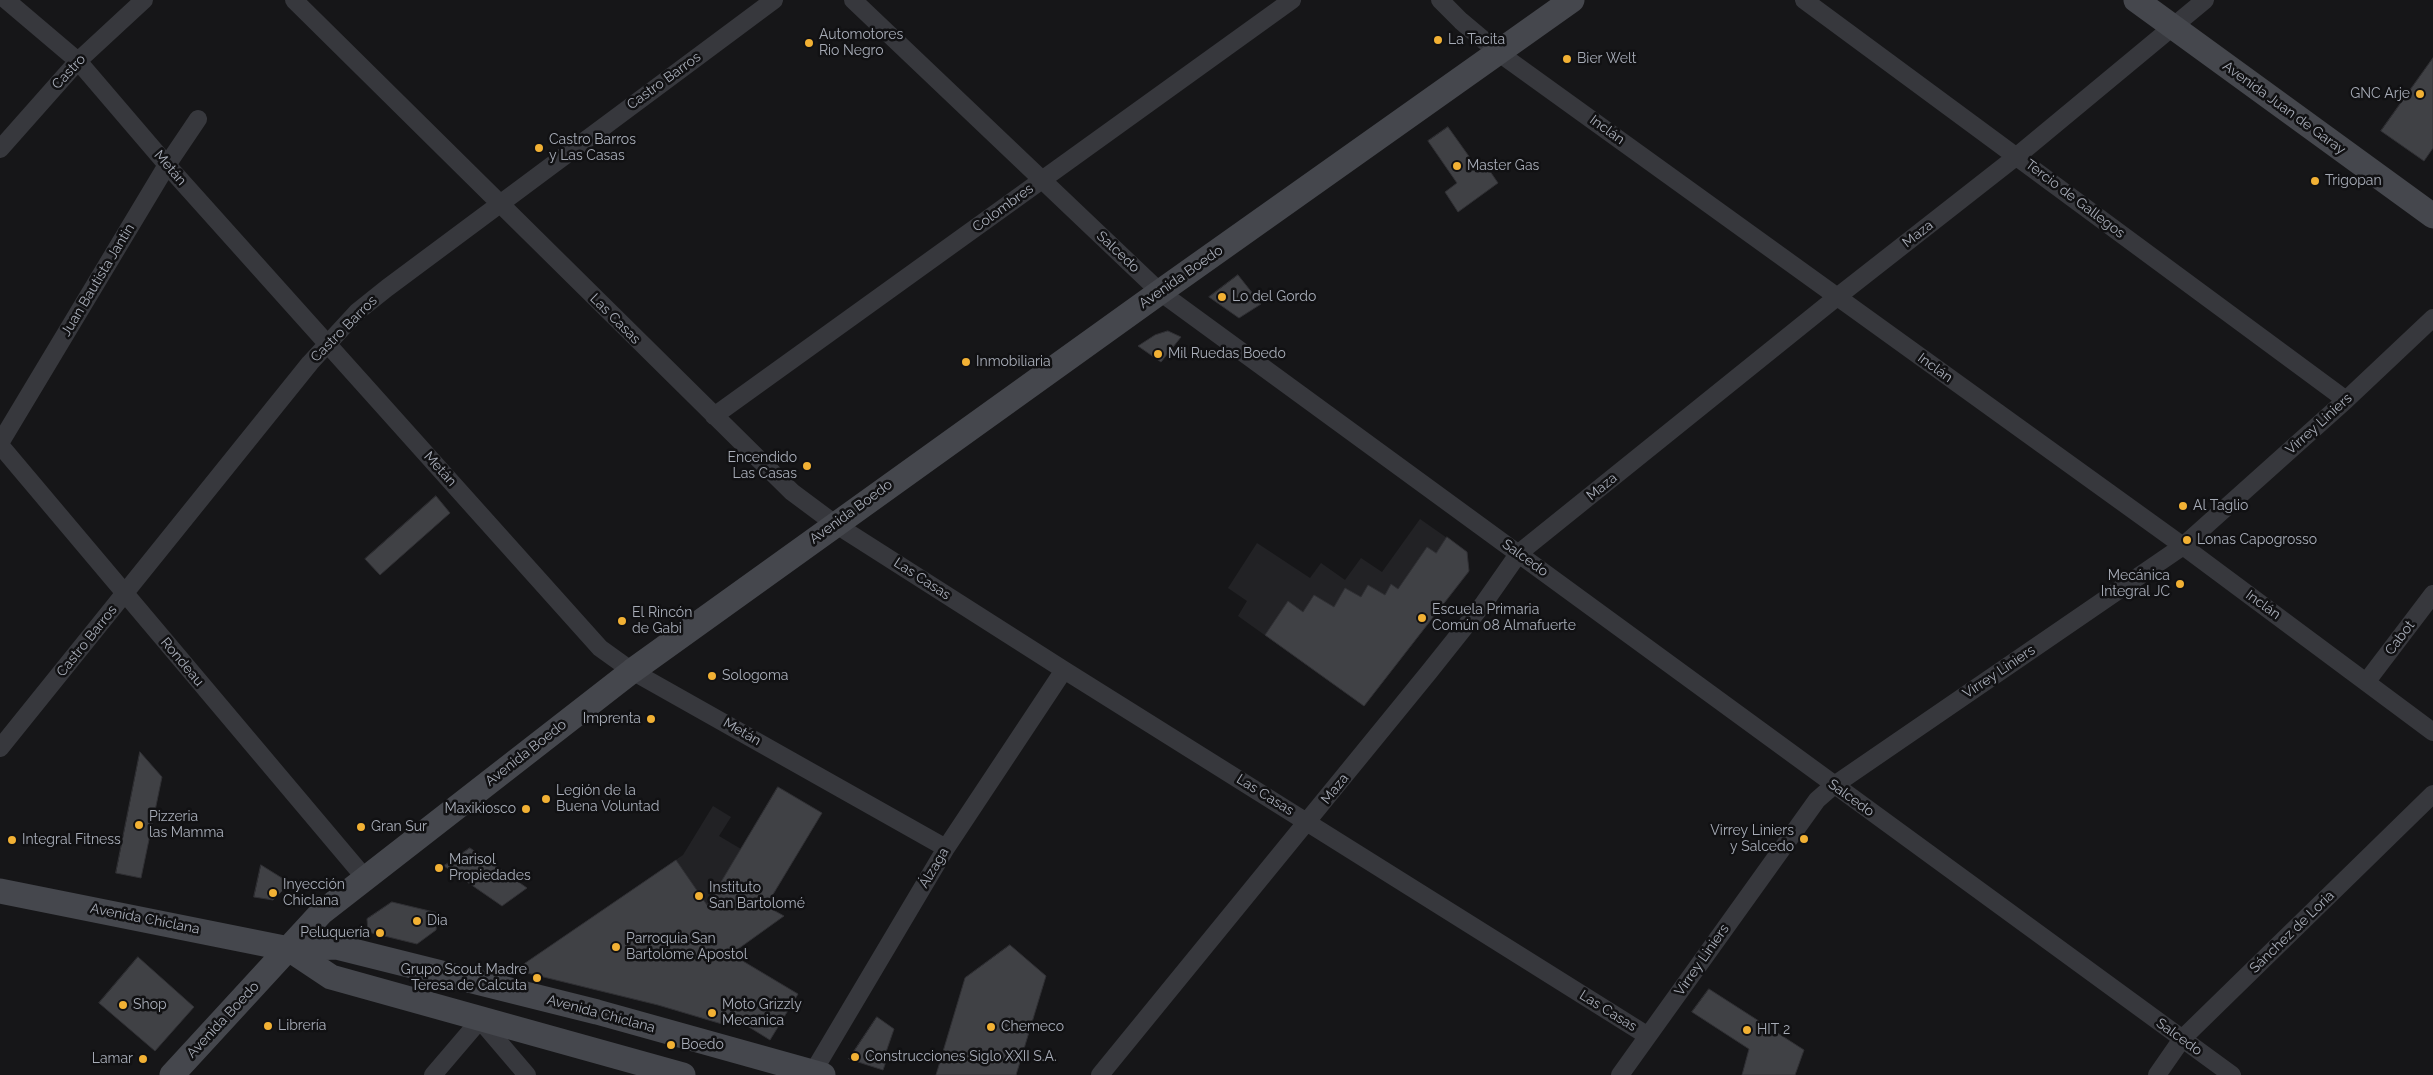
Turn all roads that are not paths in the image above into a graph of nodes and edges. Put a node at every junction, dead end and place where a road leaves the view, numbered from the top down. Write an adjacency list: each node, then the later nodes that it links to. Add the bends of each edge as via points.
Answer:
1 (6, 0): 14 (street, Metán)
2 (144, 0): 14 (street, Castro)
3 (294, 0): 20 (street, Las Casas)
4 (774, 0): 20 (street, Castro Barros)
5 (852, 0): 19 (street, Salcedo)
6 (1292, 0): 19 (street, Colombres)
7 (1440, 0): 13 (street, Inclán)
8 (1572, 0): 13 (main road, Avenida Boedo)
9 (1804, 0): 17 (street, Tercio de Gallegos)
10 (2136, 0): 12 (main road, Avenida Juan de Garay)
11 (2205, 0): 12 (street, Maza)
12 (2172, 27): 17 (street, Maza); 21 (main road, Avenida Juan de Garay)
13 (1499, 52): 22 (main road, Avenida Boedo); 23 (street, Inclán)
14 (78, 61): 16 (street, Castro); 18 (street, Metán)
15 (198, 119): 18 (street, Juan Bautista Jantin)
16 (0, 149)
17 (2017, 156): 23 (street, Maza); 26 (street, Tercio de Gallegos)
18 (167, 164): 25 (street, Metán); 28 (street, Juan Bautista Jantin)
19 (1041, 180): 22 (street, Salcedo); 27 (street, Colombres)
20 (498, 203): 25 (street, Castro Barros, via 379,294); 27 (street, Las Casas)
21 (2433, 216)
22 (1160, 292): 29 (main road, Avenida Boedo); 31 (street, Salcedo)
23 (1837, 297): 30 (street, Inclán); 31 (street, Maza)
24 (2433, 318): 26 (street, Virrey Liniers)
25 (327, 343): 32 (street, Castro Barros); 35 (street, Metán, via 600,648)
26 (2346, 400): 30 (street, Virrey Liniers)
27 (714, 416): 29 (street, Las Casas, via 792,492)
28 (0, 444): 32 (street, Rondeau)
29 (836, 524): 34 (street, Las Casas); 35 (main road, Avenida Boedo)
30 (2183, 546): 36 (street, Inclán); 39 (street, Virrey Liniers)
31 (1519, 553): 39 (street, Salcedo); 41 (street, Maza, via 1472,619)
32 (125, 594): 38 (street, Castro Barros); 43 (street, Rondeau)
33 (2433, 594): 36 (street, Cabot)
34 (1064, 670): 41 (street, Las Casas); 42 (street, Álzaga)
35 (632, 671): 42 (street, Metán); 43 (main road, Avenida Boedo)
36 (2367, 681): 37 (street, Inclán)
37 (2433, 732)
38 (0, 748)
39 (1834, 786): 47 (street, Virrey Liniers, via 1817,800 1793,832); 48 (street, Salcedo)
40 (2433, 794): 48 (street, Sánchez de Loria)
41 (1308, 822): 47 (street, Las Casas); 54 (street, Maza)
42 (946, 848): 49 (street, Álzaga)
43 (365, 878): 45 (main road, Avenida Boedo, via 322,913)
44 (0, 891): 45 (main road, Avenida Chiclana)
45 (289, 949): 46 (main road, Avenida Chiclana, via 330,977); 49 (main road, Avenida Chiclana, via 337,947 597,1012); 50 (main road, Avenida Boedo)
46 (480, 1020): 51 (street); 52 (street); 53 (main road, Avenida Chiclana)
47 (1648, 1036): 55 (street, Virrey Liniers)
48 (2182, 1039): 56 (street, Sánchez de Loria); 57 (street, Salcedo)
49 (818, 1074)
50 (172, 1075)
51 (433, 1075)
52 (526, 1075)
53 (683, 1075)
54 (1100, 1075)
55 (1620, 1075)
56 (2157, 1075)
57 (2232, 1075)

